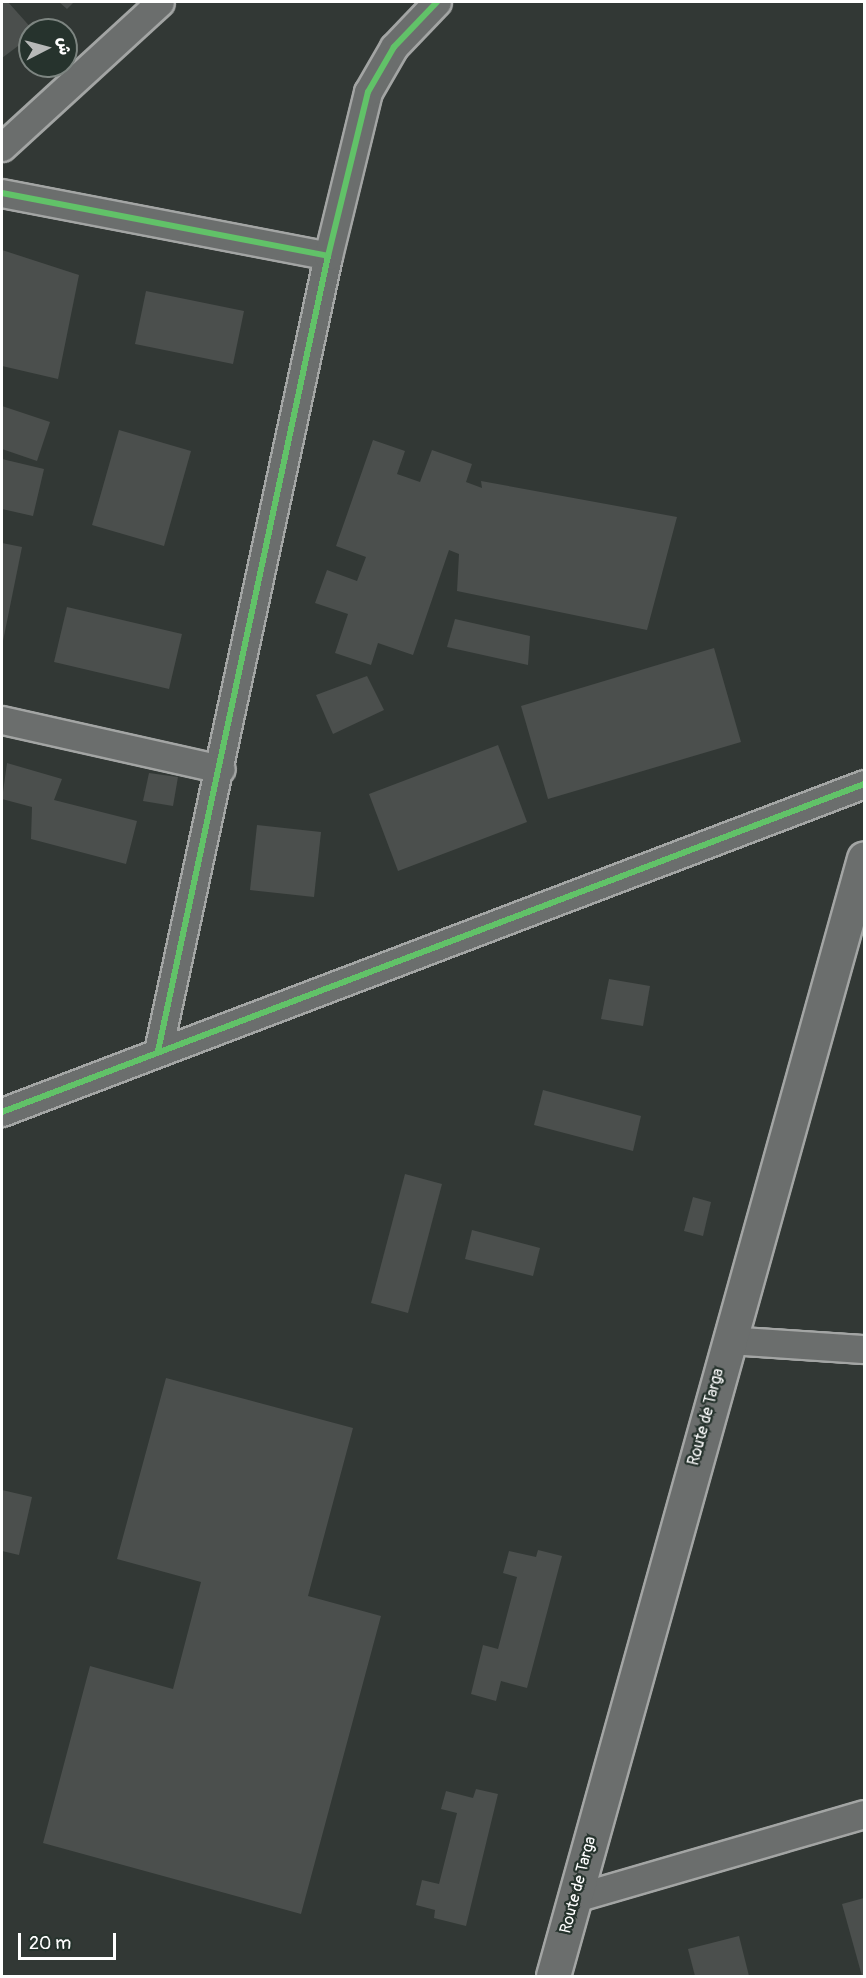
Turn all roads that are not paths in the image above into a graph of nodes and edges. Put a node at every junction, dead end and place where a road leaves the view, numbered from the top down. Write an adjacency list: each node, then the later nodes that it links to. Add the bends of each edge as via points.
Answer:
1 (160, 2): 3 (street)
2 (437, 2): 5 (street, via 394,47 368,92)
3 (2, 147)
4 (2, 193): 5 (street)
5 (328, 256): 7 (street)
6 (2, 720): 7 (street)
7 (220, 769): 10 (street)
8 (864, 784): 10 (street)
9 (864, 858): 12 (main road, Route de Targa)
10 (159, 1051): 11 (street)
11 (2, 1112)
12 (728, 1340): 13 (street); 15 (main road, Route de Targa)
13 (864, 1349)
14 (864, 1814): 15 (street)
15 (575, 1898): 16 (main road, Route de Targa)
16 (553, 1977)

